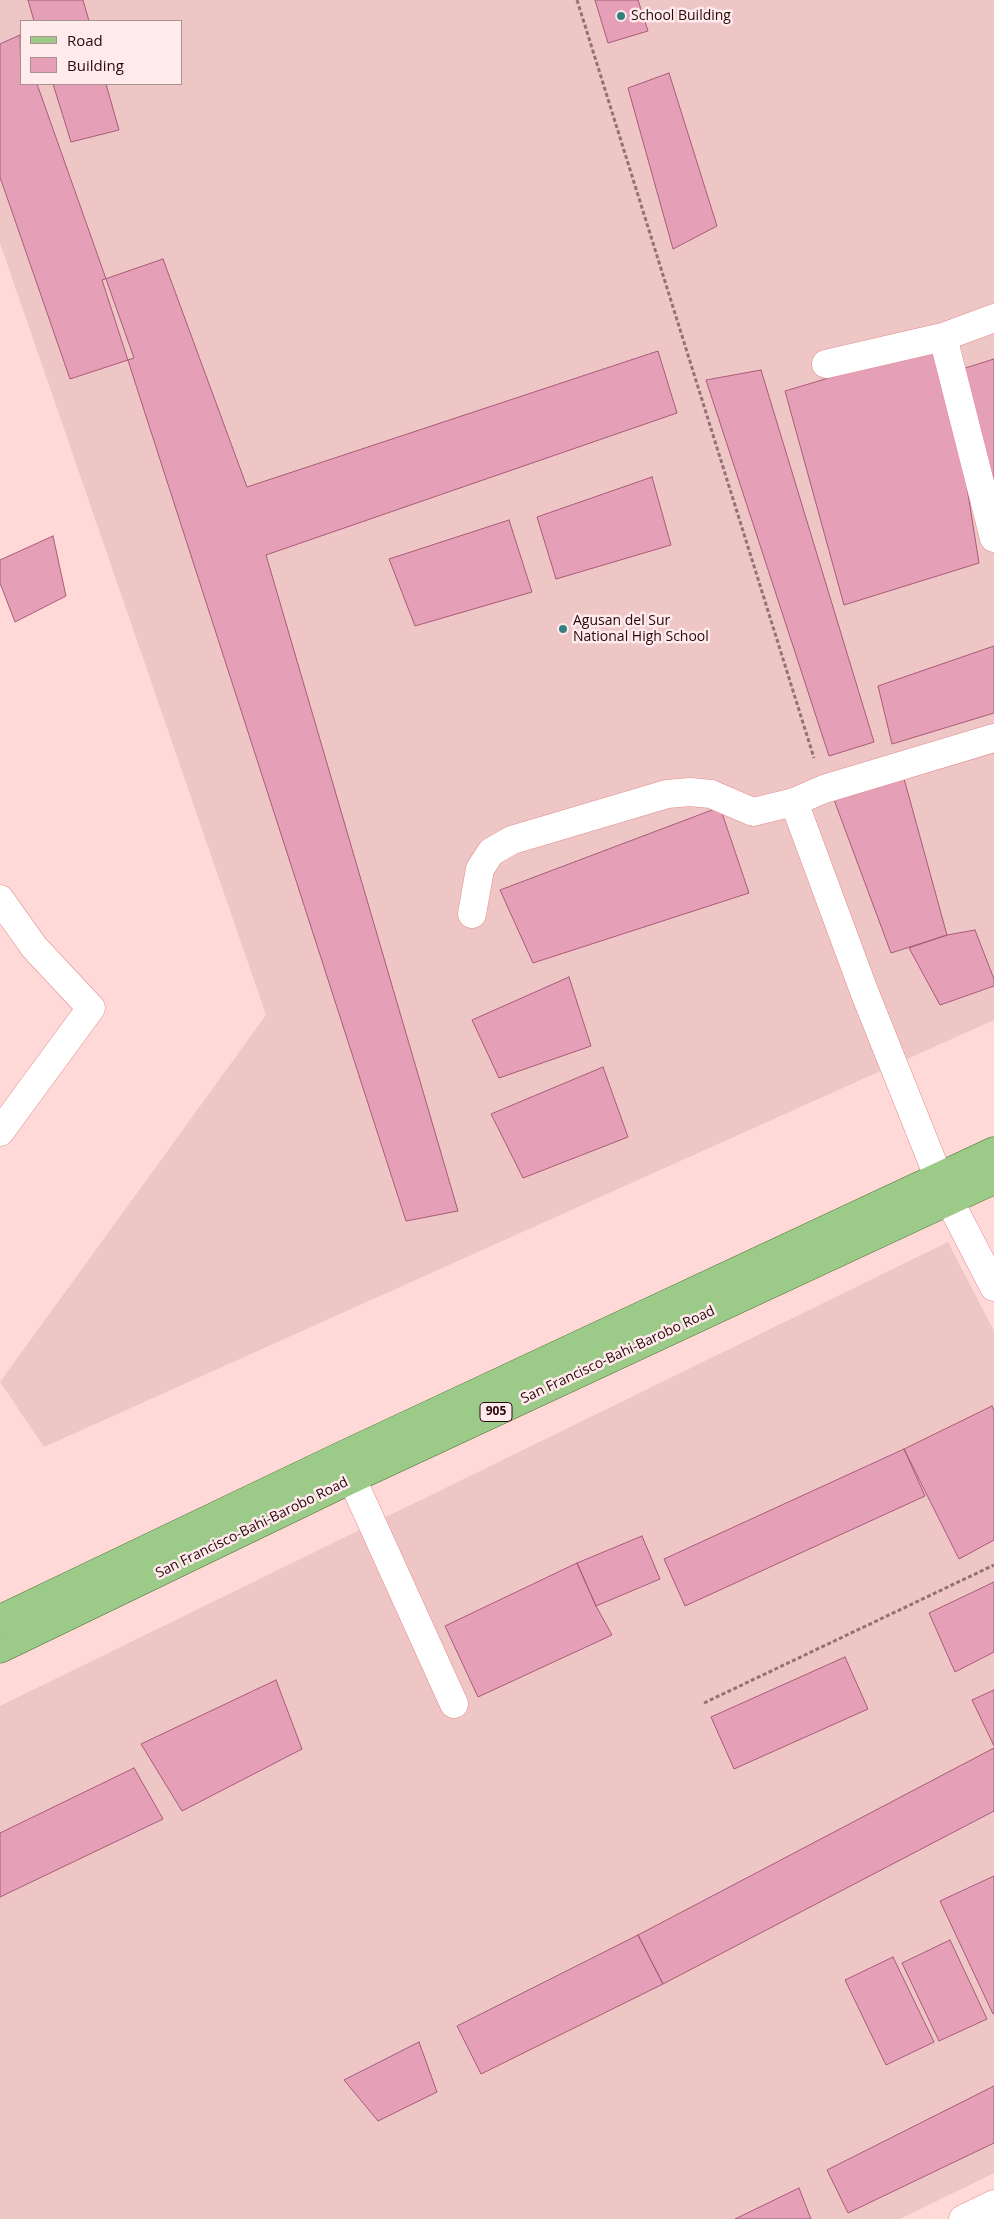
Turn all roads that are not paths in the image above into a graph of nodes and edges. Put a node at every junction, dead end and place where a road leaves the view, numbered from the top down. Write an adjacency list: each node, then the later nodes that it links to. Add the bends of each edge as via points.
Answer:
1 (994, 318): 2 (street)
2 (943, 337): 3 (street); 4 (street)
3 (826, 364)
4 (994, 538)
5 (994, 738): 6 (street, via 824,789)
6 (794, 802): 8 (street, via 753,812 711,794 667,794 512,840 491,852 480,869); 12 (street, via 864,991)
7 (0, 898): 9 (street, via 34,947 91,1008)
8 (472, 914)
9 (0, 1132)
10 (994, 1151): 12 (main road, San Francisco-Bahi-Barobo Road / 905)
11 (994, 1180): 12 (main road, San Francisco-Bahi-Barobo Road / 905)
12 (944, 1188): 13 (street); 14 (main road, San Francisco-Bahi-Barobo Road / 905); 15 (main road, San Francisco-Bahi-Barobo Road / 905, via 341,1456)
13 (994, 1287)
14 (352, 1480): 16 (main road, San Francisco-Bahi-Barobo Road / 905); 17 (street)
15 (0, 1620)
16 (0, 1649)
17 (454, 1704)
18 (994, 2204): 19 (street)
19 (963, 2219)

